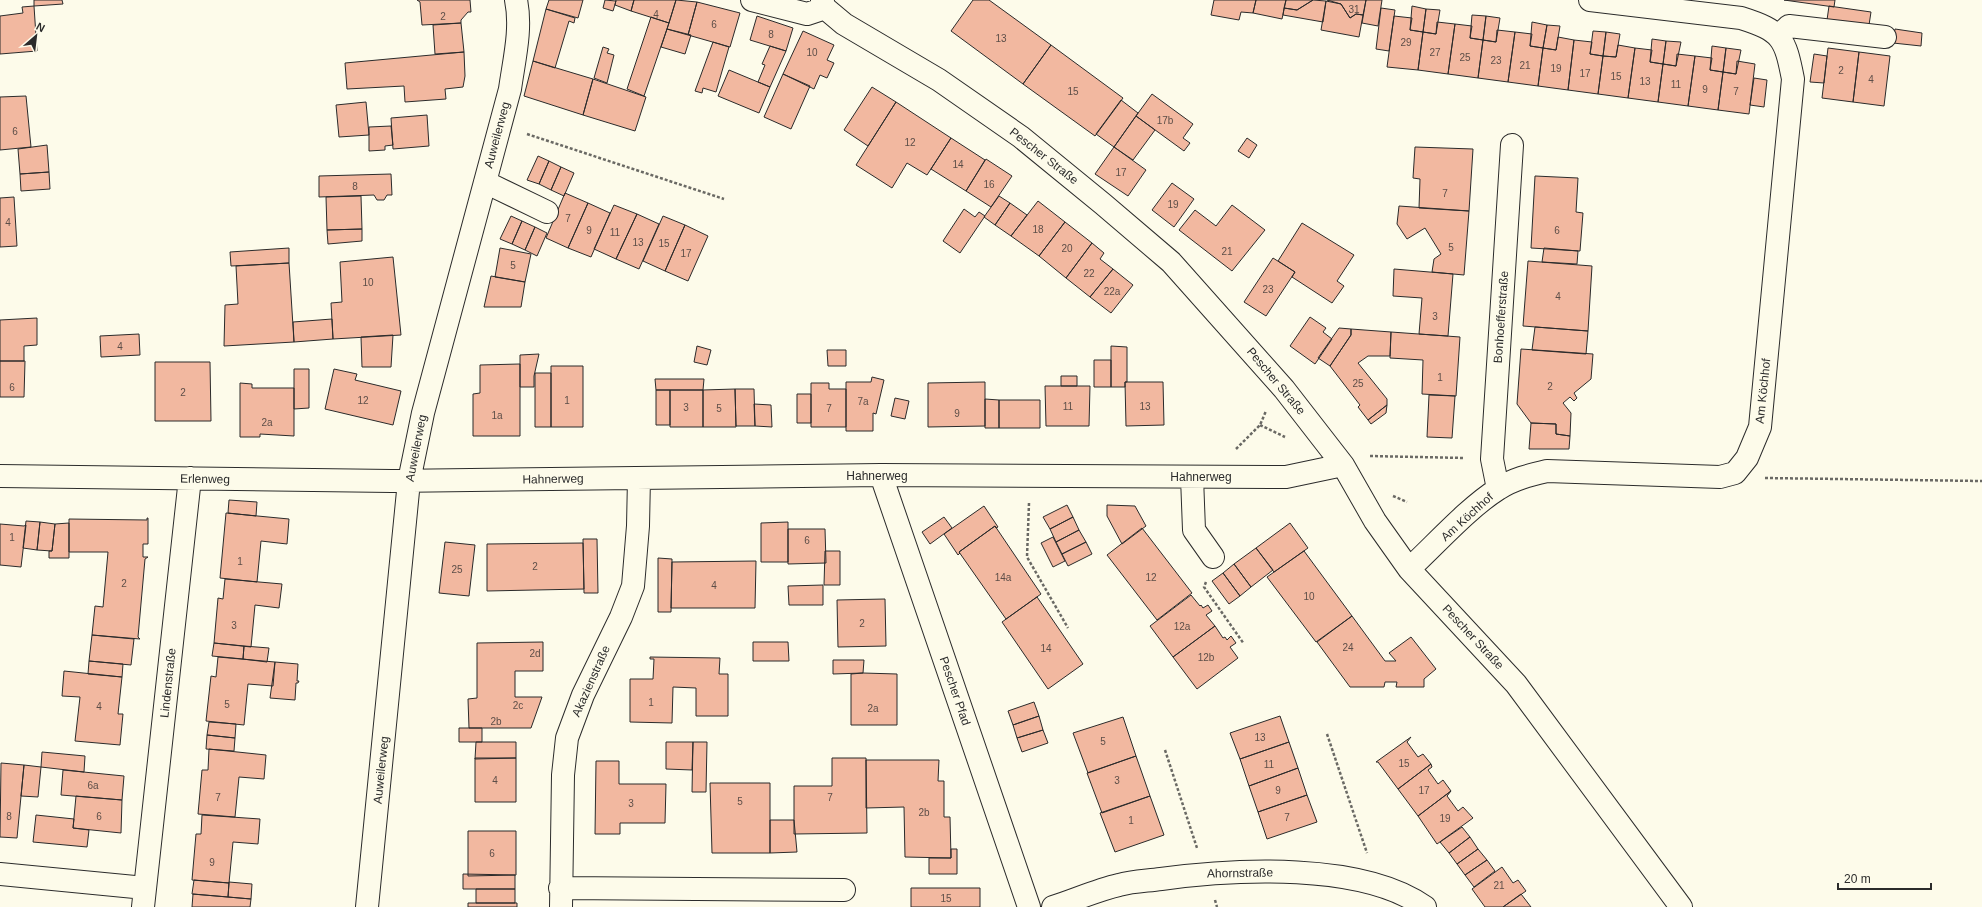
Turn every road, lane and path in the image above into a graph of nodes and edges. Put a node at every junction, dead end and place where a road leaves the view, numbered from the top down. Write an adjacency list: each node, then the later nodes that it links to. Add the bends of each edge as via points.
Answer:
1 (516, 0): 8 (street, Auweilerweg, via 517,43 510,89)
2 (752, 0): 4 (street, Pescher Straße, via 807,14)
3 (1590, 0): 5 (street, Am Köchhof)
4 (824, 4): 13 (street, Pescher Straße, via 844,24 939,80 1021,137 1171,262 1284,388)
5 (1742, 9): 6 (street, Am Köchhof)
6 (1778, 36): 7 (street, via 1789,26); 14 (street, Am Köchhof, via 1787,51 1793,79 1761,420 1748,458)
7 (1885, 37)
8 (500, 125): 10 (street, Auweilerweg); 11 (path)
9 (1512, 145): 23 (street, Bonhoefferstraße, via 1492,459)
10 (485, 182): 12 (street); 21 (street, Auweilerweg, via 423,413)
11 (724, 199)
12 (547, 212)
13 (1343, 465): 18 (street, Hahnerweg, via 1286,477); 25 (street, Pescher Straße, via 1375,521)
14 (1735, 473): 22 (path, via 1772,480); 23 (street, Am Köchhof, via 1720,477 1547,471 1524,476)
15 (881, 475): 16 (street, Hahnerweg); 20 (street, Hahnerweg); 37 (street, Pescher Pfad)
16 (1029, 475): 18 (street, Hahnerweg); 26 (path, via 1028,557)
17 (0, 476): 19 (street, Erlenweg)
18 (1192, 477): 24 (street, via 1194,530)
19 (190, 478): 21 (street, Erlenweg); 34 (street, Lindenstraße)
20 (639, 478): 21 (street, Hahnerweg); 35 (street, Akazienstraße, via 634,586 582,695 567,738 563,775)
21 (409, 481): 36 (street, Auweilerweg)
22 (1982, 481)
23 (1498, 489): 25 (street, Am Köchhof)
24 (1213, 557): 27 (path, via 1204,587)
25 (1410, 569): 40 (street, Pescher Straße, via 1516,684)
26 (1068, 628)
27 (1244, 644)
28 (1327, 734): 32 (path, via 1368,857)
29 (1165, 750): 30 (path)
30 (1205, 873): 32 (street, Ahornstraße, via 1298,872); 38 (street, Ahornstraße, via 1119,885)
31 (0, 874): 34 (street, Lindenstraße)
32 (1369, 882): 39 (street, Ahornstraße, via 1411,897)
33 (844, 890): 35 (street, Akazienstraße)
34 (144, 897)
35 (560, 898)
36 (367, 907)
37 (1029, 907)
38 (1053, 907)
39 (1425, 907)
40 (1681, 907)

